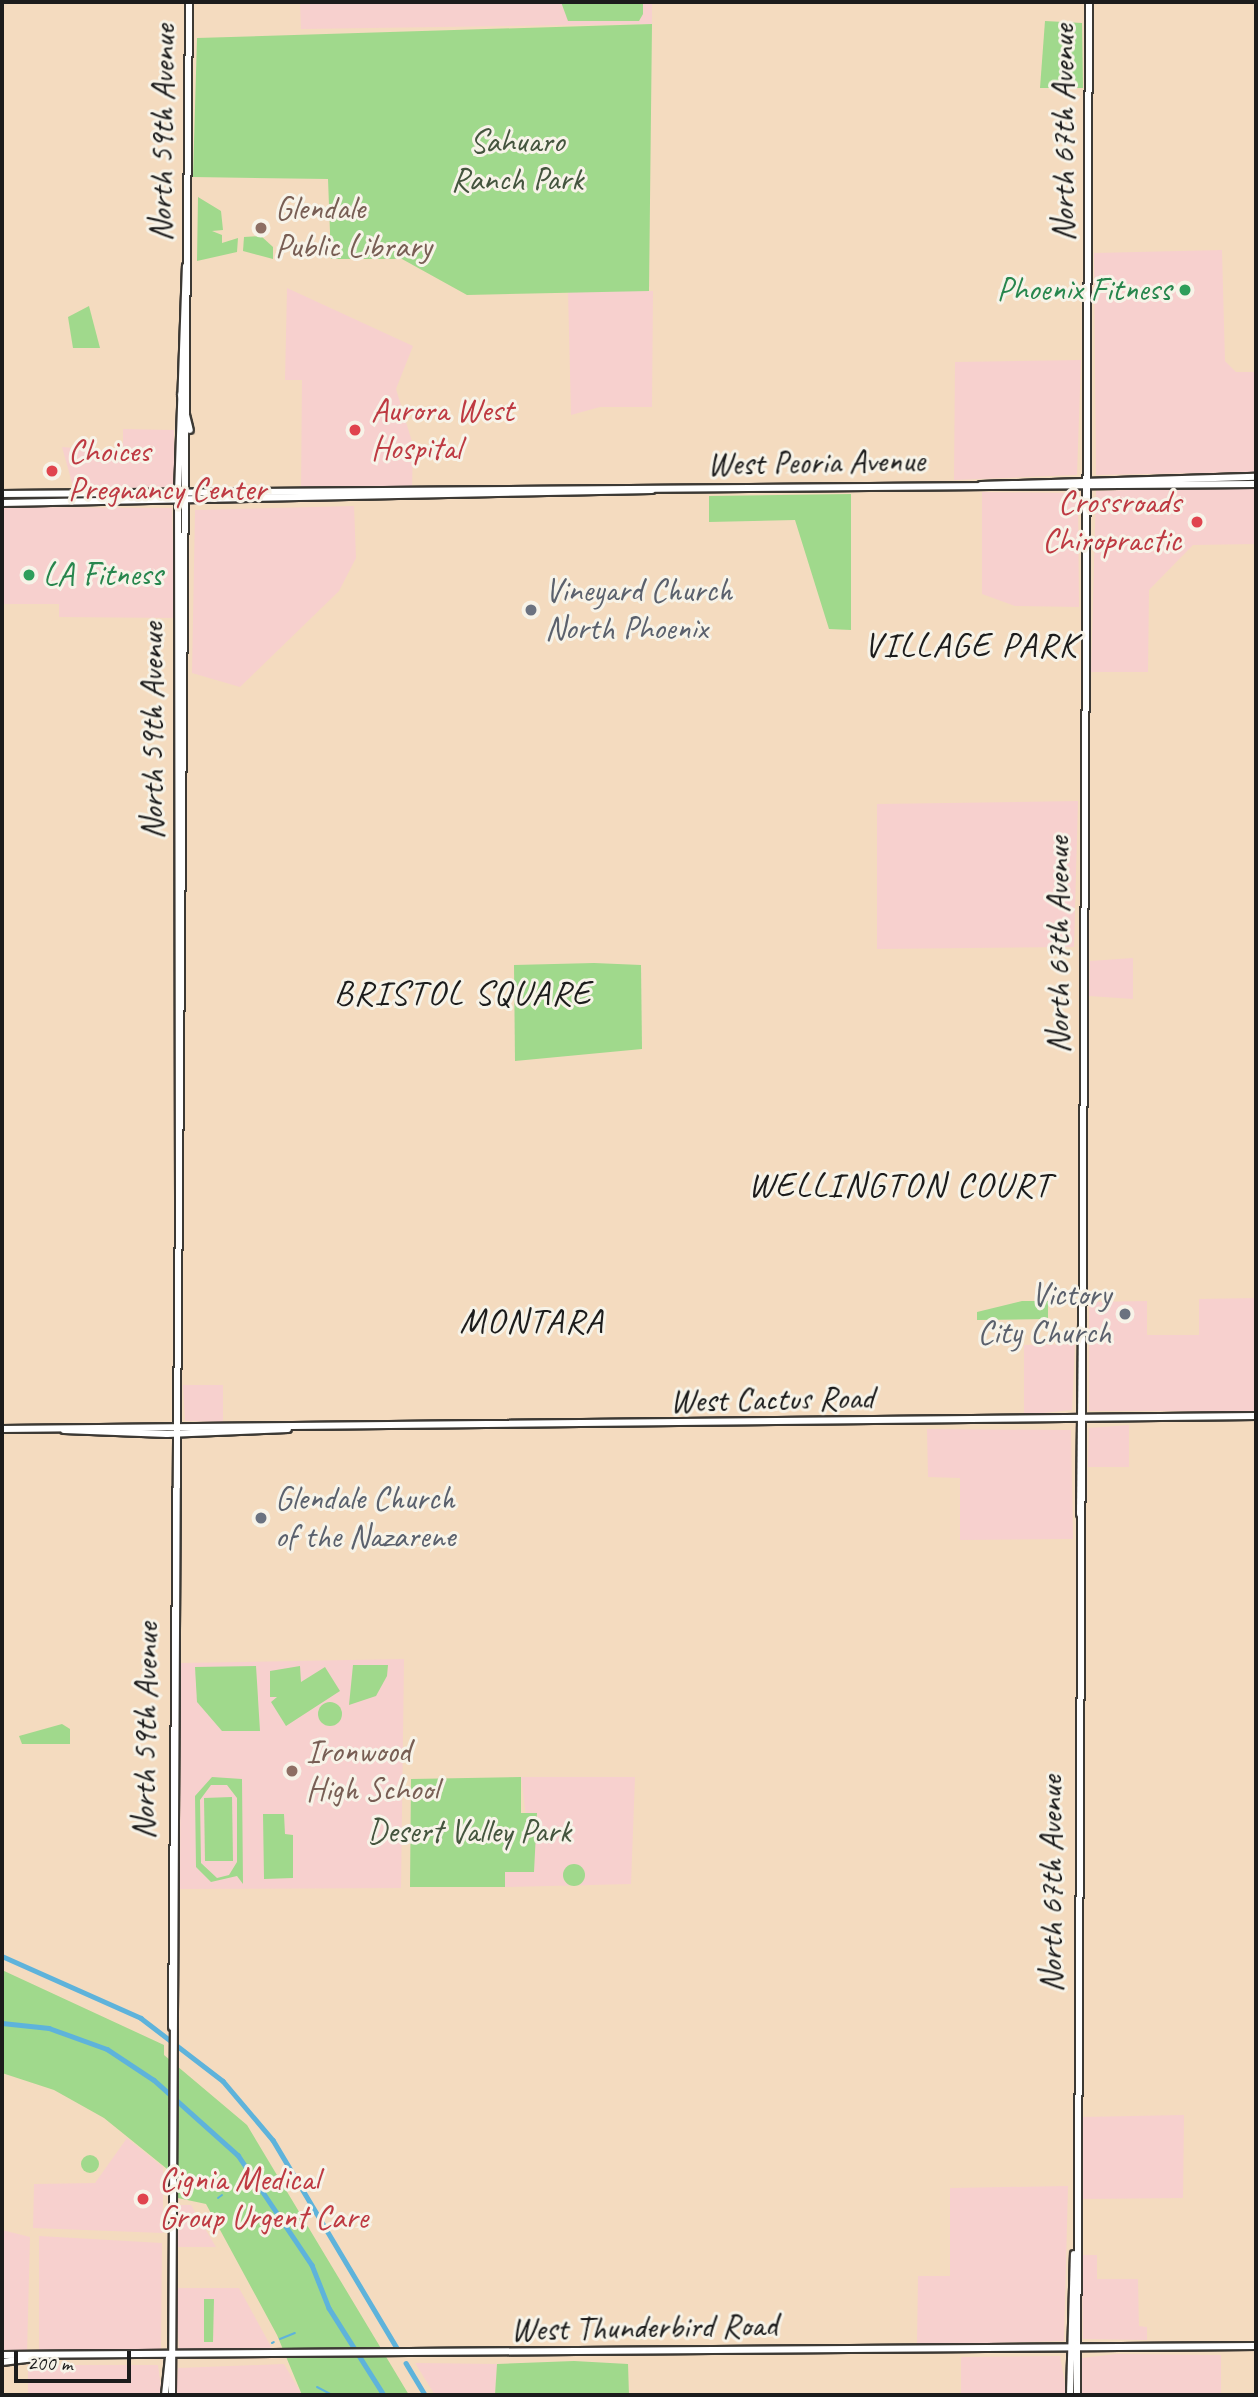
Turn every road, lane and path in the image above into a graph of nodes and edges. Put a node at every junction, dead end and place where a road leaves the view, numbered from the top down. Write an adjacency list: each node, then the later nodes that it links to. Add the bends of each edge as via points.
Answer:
1 (189, 2): 3 (main road, North 59th Avenue)
2 (1089, 2): 7 (main road, North 67th Avenue)
3 (186, 266): 4 (main road, North 59th Avenue); 5 (main road, North 59th Avenue)
4 (180, 394): 5 (main road); 11 (main road, North 59th Avenue)
5 (190, 430): 12 (main road, North 59th Avenue)
6 (1256, 477): 7 (main road, West Peoria Avenue)
7 (1086, 483): 8 (main road, West Peoria Avenue); 10 (main road, West Peoria Avenue); 22 (main road, North 67th Avenue)
8 (1256, 484)
9 (528, 489): 10 (main road, West Peoria Avenue); 13 (main road, West Peoria Avenue); 15 (main road)
10 (652, 490): 15 (main road, West Peoria Avenue)
11 (178, 493): 12 (main road, West Peoria Avenue); 14 (main road, West Peoria Avenue); 19 (main road, North 59th Avenue)
12 (190, 493): 13 (main road, West Peoria Avenue); 18 (main road, North 59th Avenue)
13 (272, 493): 16 (main road)
14 (2, 494)
15 (480, 498): 16 (main road, West Peoria Avenue)
16 (272, 502): 18 (main road, West Peoria Avenue)
17 (2, 503): 19 (main road, West Peoria Avenue)
18 (189, 503): 19 (main road, West Peoria Avenue); 20 (main road, North 59th Avenue)
19 (178, 504): 20 (main road, North 59th Avenue)
20 (179, 1198): 24 (main road, North 59th Avenue)
21 (1256, 1416): 22 (main road, West Cactus Road)
22 (1081, 1421): 24 (main road, West Cactus Road); 29 (main road, North 67th Avenue)
23 (2, 1429): 24 (main road, West Cactus Road)
24 (177, 1431): 25 (main road, North 59th Avenue); 26 (main road, North 59th Avenue)
25 (170, 1760): 26 (main road); 27 (main road, North 59th Avenue)
26 (177, 1772): 27 (main road, North 59th Avenue)
27 (172, 2030): 32 (main road, North 59th Avenue)
28 (1256, 2346): 29 (main road, West Thunderbird Road)
29 (1074, 2348): 32 (main road, West Thunderbird Road); 36 (main road, North 67th Avenue); 37 (main road, North 67th Avenue)
30 (2, 2355): 31 (main road, West Thunderbird Road)
31 (33, 2358): 32 (main road, West Thunderbird Road); 33 (main road, West Thunderbird Road)
32 (169, 2358): 34 (main road, North 59th Avenue); 35 (main road, North 59th Avenue)
33 (2, 2362)
34 (165, 2395)
35 (172, 2395)
36 (1070, 2395)
37 (1077, 2395)

